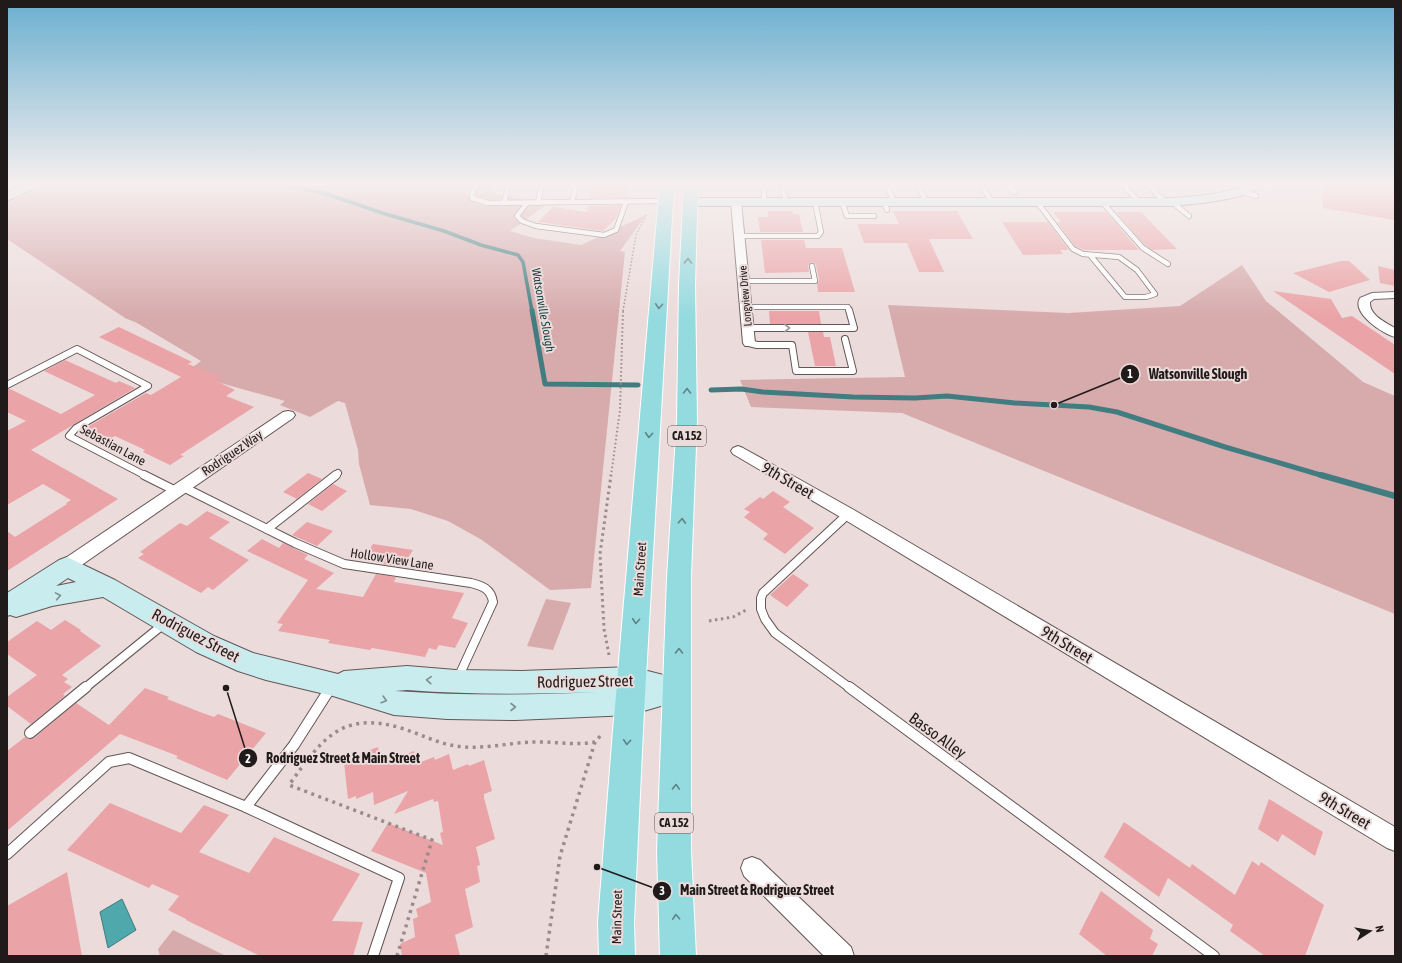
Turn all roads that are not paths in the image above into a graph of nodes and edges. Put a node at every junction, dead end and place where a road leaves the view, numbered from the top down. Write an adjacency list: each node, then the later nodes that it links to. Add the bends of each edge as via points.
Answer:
1 (551, 228): 2 (lane, via 604,235)
2 (617, 228)
3 (658, 228): 35 (main road, Main Street / CA 152, one-way to 35)
4 (689, 228): 34 (main road, CA 152, one-way to 4, via 679,577 688,420)
5 (738, 228): 9 (street, Longview Drive)
6 (820, 228): 9 (lane, via 818,236 812,237)
7 (1057, 228): 10 (lane, via 1073,249)
8 (1125, 228): 11 (lane, via 1143,248)
9 (739, 236): 13 (street, Longview Drive)
10 (1090, 255): 10 (lane, via 1119,257 1137,270 1155,294 1146,297 1125,297)
11 (1168, 264)
12 (812, 266): 13 (lane, via 814,281)
13 (744, 281): 15 (street, Longview Drive)
14 (1395, 295): 17 (street, via 1372,296 1364,300 1363,304 1366,312)
15 (746, 307): 16 (street, Longview Drive); 16 (lane, one-way to 15, via 854,328 848,307)
16 (748, 328): 19 (street, Longview Drive)
17 (1395, 333)
18 (845, 339): 19 (lane, via 853,371 796,371 792,345)
19 (749, 343)
20 (7, 385): 24 (lane, Sebastian Lane, via 77,350 148,386 76,428 69,436)
21 (288, 415): 24 (street, Rodriguez Way)
22 (738, 451): 25 (street, 9th Street)
23 (338, 473): 26 (lane)
24 (179, 489): 26 (lane, Hollow View Lane); 27 (street)
25 (848, 514): 38 (street, 9th Street); 45 (lane, Basso Alley, via 763,593 759,603 769,626 785,641)
26 (267, 529): 32 (lane, Hollow View Lane, via 344,564 471,583 488,589 493,597 491,608)
27 (67, 566): 28 (street, Rodriguez Street); 29 (street)
28 (107, 587): 30 (street, one-way to 28, via 52,596); 31 (street, Rodriguez Street)
29 (7, 606)
30 (7, 611)
31 (167, 621): 33 (street, Rodriguez Street, via 205,644 247,663); 36 (lane)
32 (456, 682): 33 (street, Rodriguez Street, one-way to 33, via 407,678); 35 (street, Rodriguez Street, via 521,682)
33 (333, 684): 35 (street, Rodriguez Street, one-way to 35, via 394,703 447,707 516,708); 37 (lane, via 294,745)
34 (678, 690): 35 (street, Rodriguez Street); 43 (main road, CA 152, one-way to 34, via 674,851)
35 (631, 691): 42 (main road, Main Street / CA 152, one-way to 42, via 616,922)
36 (30, 733)
37 (246, 807): 39 (lane, via 129,758 109,762); 41 (lane, via 399,878)
38 (1395, 840)
39 (7, 854)
40 (752, 868): 44 (street)
41 (374, 956)
42 (617, 956)
43 (678, 956)
44 (842, 956)
45 (1214, 956)

